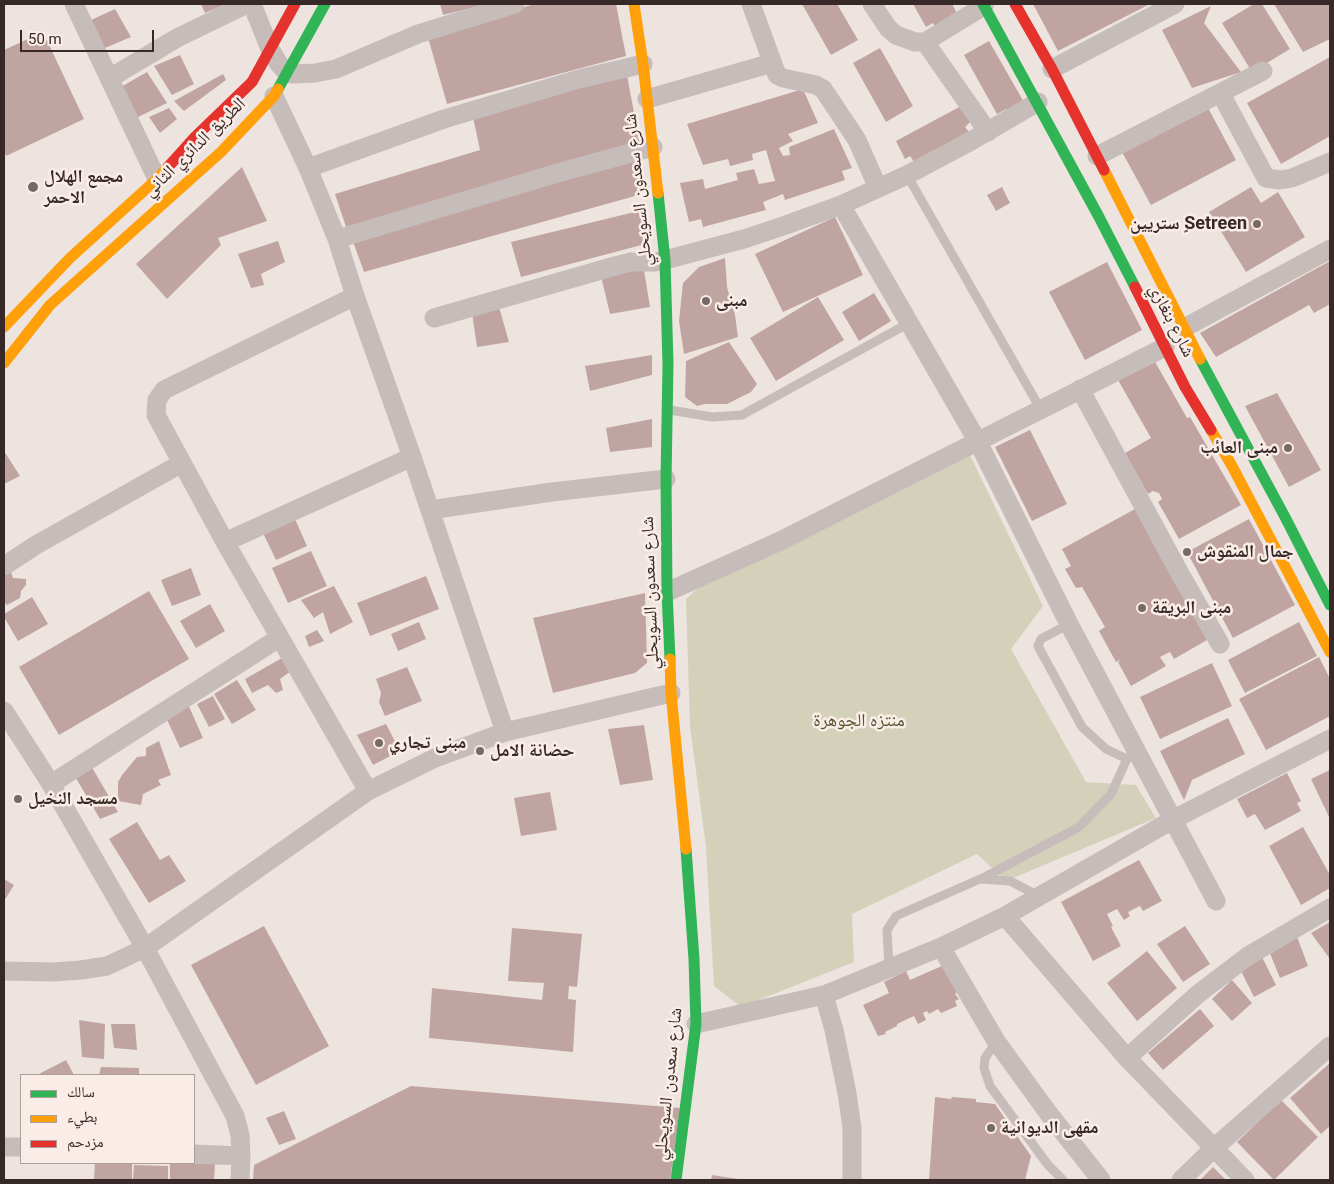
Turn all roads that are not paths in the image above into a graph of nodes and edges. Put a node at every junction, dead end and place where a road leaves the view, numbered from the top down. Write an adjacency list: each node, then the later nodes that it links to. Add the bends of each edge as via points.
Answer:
1 (247, 4): 20 (street, via 178,38)
2 (252, 4): 14 (street)
3 (295, 4): 14 (main road, الطريق الدائري الثاني)
4 (325, 4): 19 (main road, الطريق الدائري الثاني)
5 (515, 4): 19 (street, via 418,34 336,69)
6 (634, 4): 16 (main road, شارع سعدون السويحلي)
7 (752, 4): 15 (street)
8 (872, 4): 13 (street, via 896,35)
9 (1015, 4): 17 (main road, شارع بنغازي)
10 (78, 5): 20 (street)
11 (984, 5): 13 (street); 24 (main road, شارع بنغازي)
12 (1165, 6): 17 (street)
13 (924, 42): 25 (street)
14 (270, 49): 19 (street); 31 (main road, الطريق الدائري الثاني, via 252,82)
15 (772, 63): 23 (street); 32 (street, via 777,75 823,89 856,140)
16 (643, 64): 23 (main road, شارع سعدون السويحلي); 29 (street, via 444,118)
17 (1052, 69): 27 (main road, شارع بنغازي)
18 (1263, 71): 21 (street)
19 (287, 73): 22 (main road, الطريق الدائري الثاني)
20 (110, 78): 31 (street)
21 (1221, 94): 27 (street); 28 (street, via 1266,178 1292,178)
22 (274, 96): 29 (street); 43 (main road, الطريق الدائري الثاني, via 221,152 50,305)
23 (647, 99): 26 (main road, شارع سعدون السويحلي)
24 (1038, 102): 25 (street); 42 (main road, شارع بنغازي)
25 (988, 132): 30 (street)
26 (652, 147): 34 (street); 36 (main road, شارع سعدون السويحلي)
27 (1097, 156): 41 (main road, شارع بنغازي)
28 (1330, 162)
29 (308, 168): 34 (street)
30 (907, 175): 32 (street); 46 (lane)
31 (157, 179): 40 (main road, الطريق الدائري الثاني, via 70,258)
32 (878, 188): 33 (street)
33 (841, 205): 36 (street, via 744,239); 39 (street)
34 (337, 239): 37 (street)
35 (1330, 249): 41 (street)
36 (665, 260): 38 (street, via 615,266); 45 (main road, شارع سعدون السويحلي)
37 (355, 296): 48 (street); 49 (street, via 164,390 157,400 156,415)
38 (434, 318)
39 (909, 323): 45 (lane, via 742,416 712,417); 47 (street)
40 (4, 326)
41 (1184, 328): 55 (main road, شارع بنغازي)
42 (1165, 347): 44 (street); 59 (main road, شارع بنغازي)
43 (4, 363)
44 (1080, 389): 46 (street); 58 (street)
45 (667, 409): 50 (main road, شارع سعدون السويحلي)
46 (1041, 410): 47 (street)
47 (978, 442): 54 (street, via 778,542); 56 (street)
48 (412, 457): 51 (street); 52 (street)
49 (182, 464): 52 (street); 53 (street)
50 (666, 479): 51 (street); 54 (main road, شارع سعدون السويحلي)
51 (430, 510): 62 (street)
52 (225, 542): 57 (street)
53 (4, 566)
54 (667, 592): 60 (main road, شارع سعدون السويحلي)
55 (1330, 605)
56 (1069, 624): 64 (street); 64 (lane, via 1041,639 1038,646 1082,727 1106,749)
57 (280, 638): 65 (street); 66 (street)
58 (1220, 644)
59 (1330, 652)
60 (671, 693): 62 (street); 78 (main road, شارع سعدون السويحلي, via 686,844)
61 (4, 710): 65 (street)
62 (506, 732): 66 (street, via 435,758)
63 (1330, 739): 67 (street)
64 (1131, 755): 67 (street); 68 (lane, via 1111,794 1079,826)
65 (51, 784): 74 (street)
66 (368, 791): 74 (street)
67 (1174, 819): 69 (street); 70 (street)
68 (980, 879): 69 (lane, via 1010,881); 75 (lane, via 896,916 887,930)
69 (1039, 896): 72 (street)
70 (1216, 901)
71 (1330, 908): 81 (street, via 1248,956 1198,994)
72 (1006, 916): 73 (street); 81 (street)
73 (941, 947): 75 (street); 79 (street)
74 (145, 948): 76 (street, via 107,966 53,972); 86 (street, via 235,1116)
75 (888, 968): 77 (street)
76 (4, 971)
77 (824, 995): 78 (street); 89 (street, via 847,1093 852,1128)
78 (696, 1024): 88 (main road, شارع سعدون السويحلي)
79 (996, 1042): 90 (lane, via 985,1058 984,1068 990,1086 1048,1165); 91 (street)
80 (1330, 1046): 84 (street)
81 (1127, 1058): 84 (street)
82 (4, 1146): 83 (street)
83 (20, 1147)
84 (1214, 1148): 92 (street); 93 (street)
85 (195, 1154): 86 (street)
86 (241, 1156): 87 (street)
87 (240, 1180)
88 (676, 1180)
89 (852, 1180)
90 (1063, 1180)
91 (1101, 1180)
92 (1182, 1180)
93 (1244, 1180)

